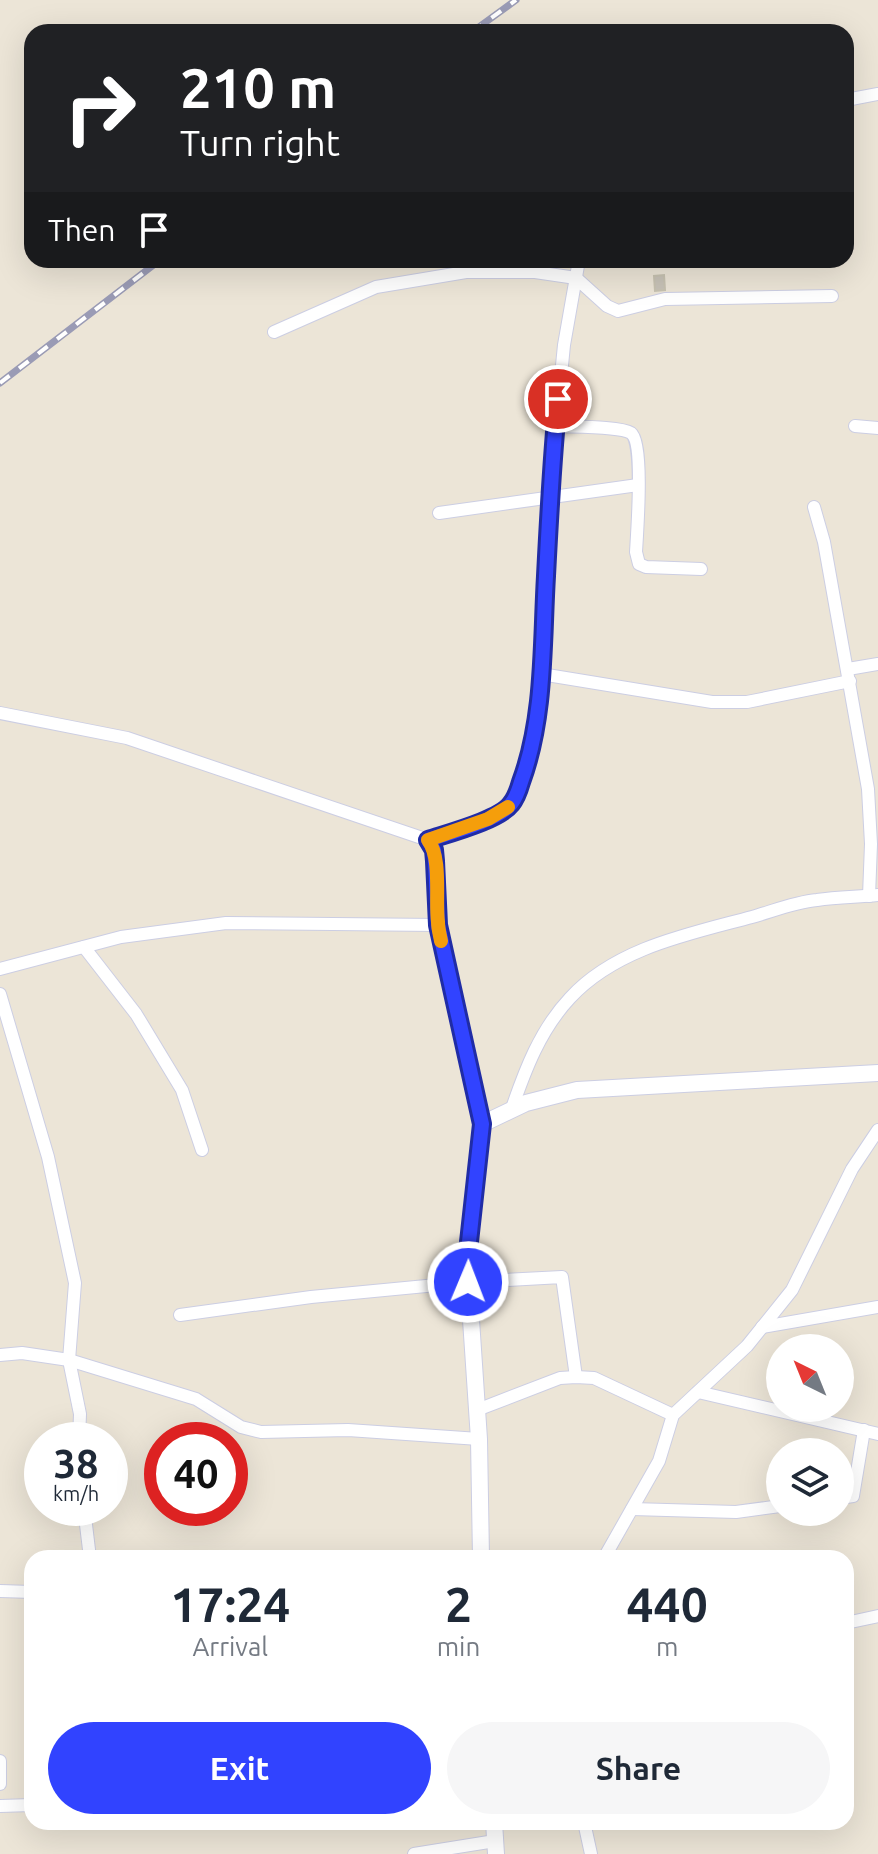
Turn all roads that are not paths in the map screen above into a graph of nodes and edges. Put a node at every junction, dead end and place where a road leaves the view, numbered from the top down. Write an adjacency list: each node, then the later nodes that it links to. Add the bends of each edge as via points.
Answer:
1 (878, 94): 2 (street)
2 (854, 98)
3 (578, 268): 4 (street)
4 (576, 278): 5 (street, via 618,311 665,299); 6 (street, via 466,272 376,287); 7 (street)
5 (832, 296)
6 (274, 332)
7 (556, 426): 10 (street, via 631,433 638,447); 11 (street)
8 (855, 426): 9 (street)
9 (878, 428)
10 (638, 485): 11 (street); 14 (street, via 639,564)
11 (551, 497): 13 (street); 16 (street)
12 (814, 507): 17 (street)
13 (439, 513)
14 (701, 569)
15 (878, 664): 17 (street)
16 (541, 674): 17 (street, via 712,702 747,702); 20 (street, via 534,735 513,802 499,814)
17 (849, 675): 19 (street)
18 (0, 713): 20 (street, via 127,738)
19 (873, 788): 21 (street)
20 (428, 840): 22 (street, via 434,850)
21 (873, 896): 27 (street, via 814,900 676,937 618,962 571,996 554,1017 525,1070)
22 (438, 925): 23 (street, via 226,923); 28 (street)
23 (84, 947): 24 (street); 30 (street, via 136,1014 182,1090)
24 (0, 969)
25 (0, 994): 36 (street, via 48,1157 75,1283)
26 (878, 1073): 27 (street, via 577,1090)
27 (511, 1111): 28 (street)
28 (482, 1124): 31 (street)
29 (878, 1130): 34 (street, via 852,1169 792,1290)
30 (202, 1150)
31 (468, 1282): 33 (street); 37 (street, via 562,1277); 39 (street)
32 (877, 1309): 34 (street)
33 (180, 1315)
34 (762, 1327): 38 (street)
35 (0, 1355): 36 (street)
36 (69, 1360): 41 (street); 44 (street, via 196,1399 241,1427 261,1432 348,1430)
37 (576, 1377): 39 (street, via 560,1378); 40 (street, via 594,1378)
38 (698, 1392): 40 (street); 42 (street)
39 (477, 1410): 44 (street)
40 (673, 1415): 47 (street, via 659,1461)
41 (80, 1422)
42 (864, 1430): 43 (street); 45 (street)
43 (878, 1434)
44 (479, 1439): 50 (street)
45 (854, 1490)
46 (766, 1508): 47 (street)
47 (632, 1509): 51 (street)
48 (86, 1526): 49 (street)
49 (89, 1550)
50 (481, 1550)
51 (609, 1550)
52 (0, 1591): 53 (street)
53 (24, 1592)
54 (878, 1616): 55 (street)
55 (854, 1621)
56 (0, 1761): 57 (street)
57 (0, 1784)
58 (24, 1805): 59 (street)
59 (0, 1806)
60 (586, 1830): 63 (street)
61 (496, 1848): 62 (street)
62 (414, 1854)
63 (591, 1854)

